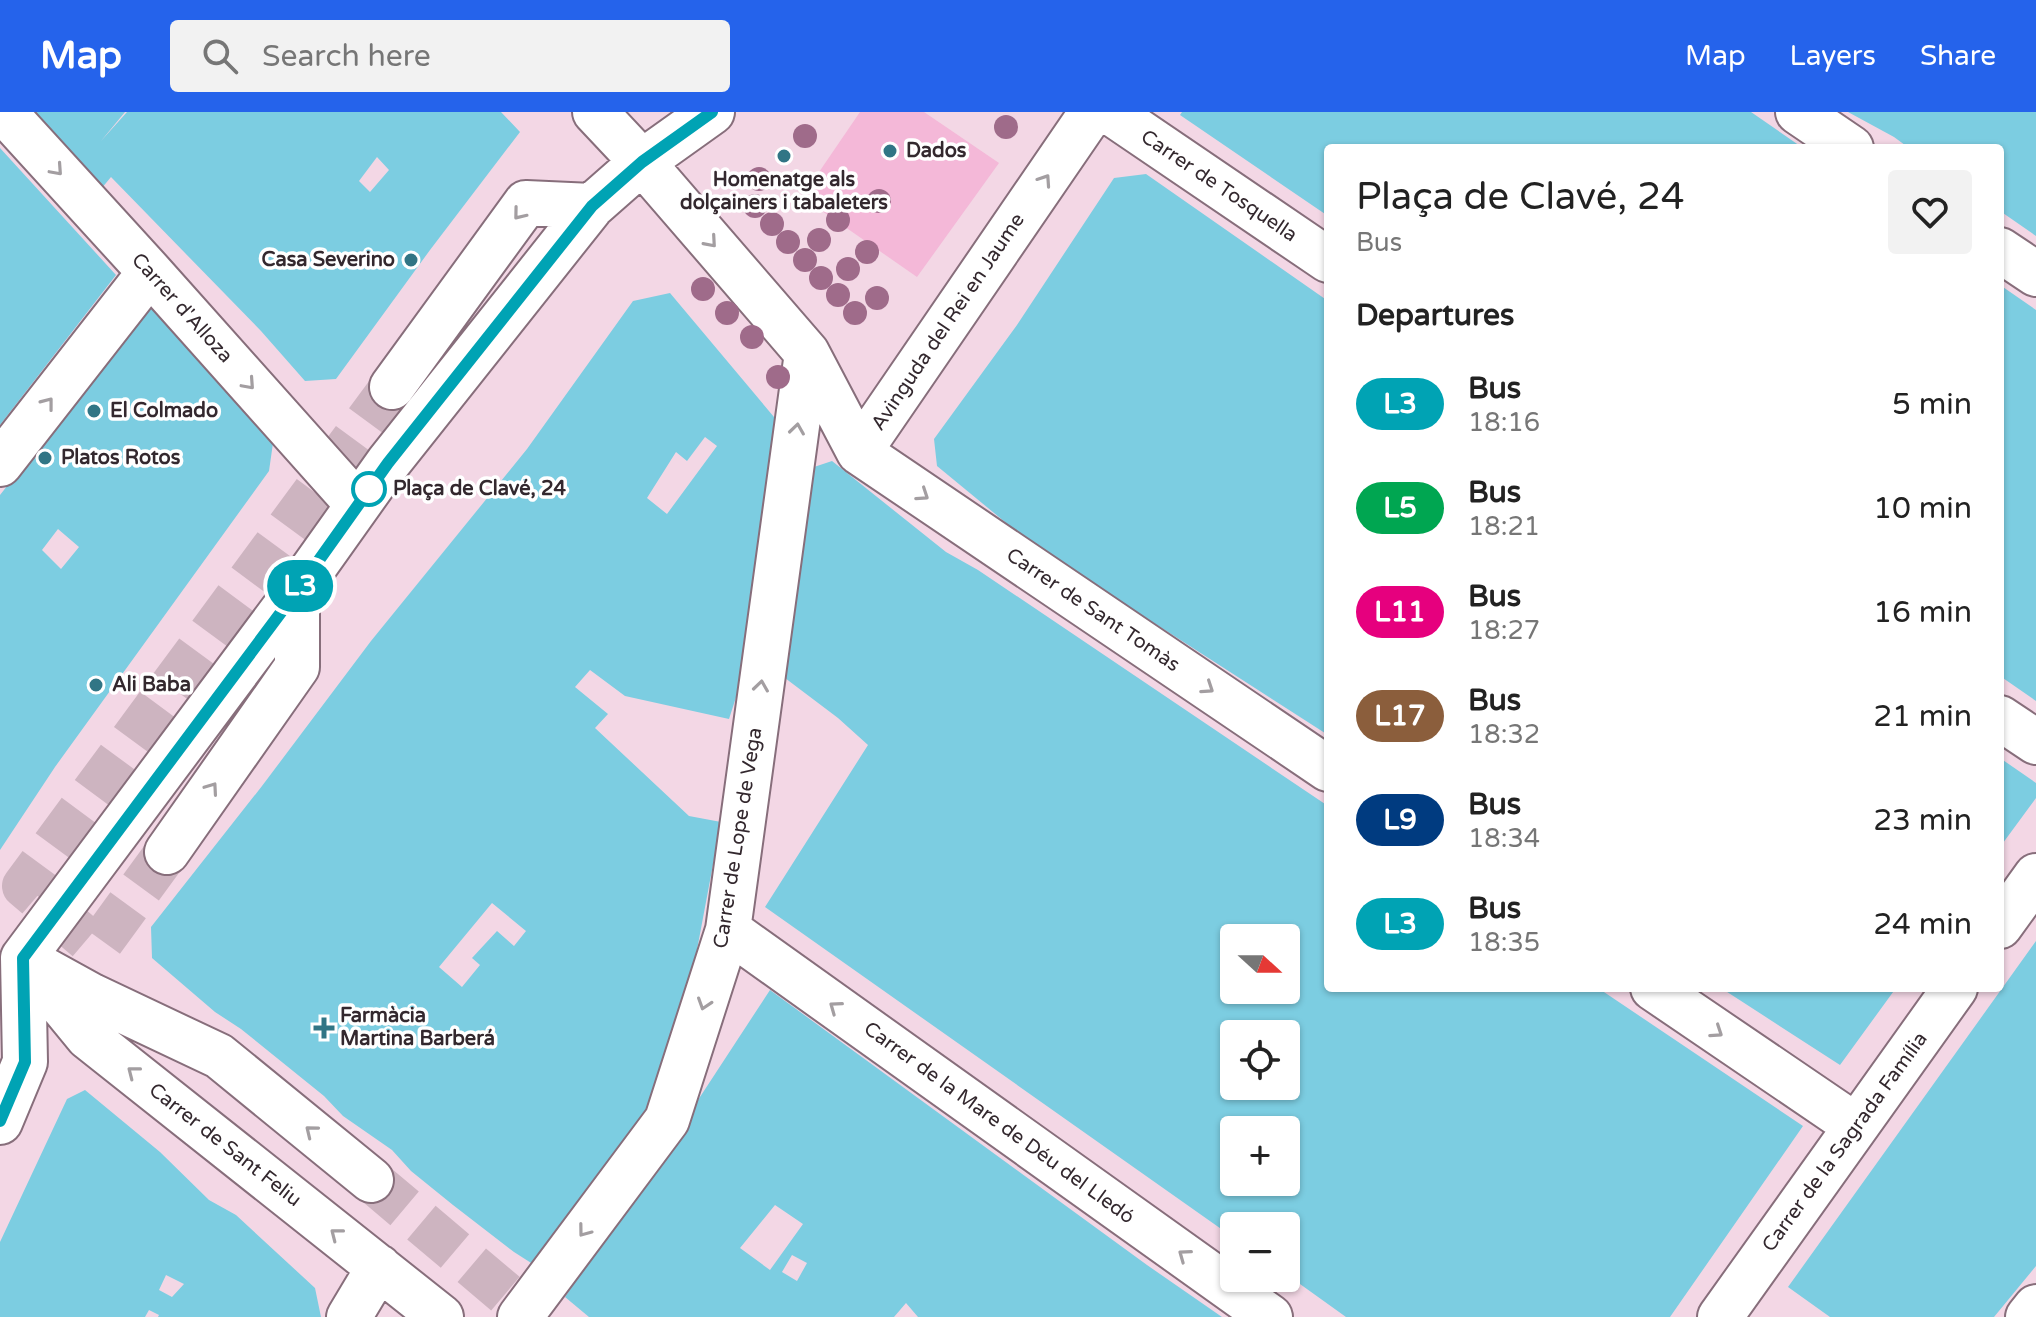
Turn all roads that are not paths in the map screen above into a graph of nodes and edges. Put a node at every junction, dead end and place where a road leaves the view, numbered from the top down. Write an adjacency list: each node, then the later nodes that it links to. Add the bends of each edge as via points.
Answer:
1 (4, 112): 11 (street, Carrer d'Alloza, one-way to 11)
2 (595, 112): 7 (street, Avinguda del Rei en Jaume)
3 (1798, 112): 6 (street)
4 (709, 113): 7 (street)
5 (1117, 115): 10 (street, Carrer de Tosquella); 15 (street, Avinguda del Rei en Jaume, one-way to 5)
6 (1845, 144)
7 (642, 162): 8 (street); 13 (street, Avinguda del Rei en Jaume, one-way to 13)
8 (592, 206): 14 (street, one-way to 14, via 526,203); 17 (street)
9 (2004, 253): 12 (street)
10 (1324, 257)
11 (150, 272): 16 (street, one-way to 11); 17 (street, Carrer d'Alloza, one-way to 17)
12 (2036, 274)
13 (807, 353): 15 (street, Avinguda del Rei en Jaume); 25 (street, Carrer de Lope de Vega, one-way to 13)
14 (392, 387)
15 (859, 452): 21 (street, Carrer de Sant Tomàs, one-way to 21)
16 (0, 464)
17 (358, 505): 18 (street)
18 (297, 591): 22 (street, one-way to 18, via 297,667); 26 (street)
19 (2004, 721): 20 (street)
20 (2036, 742)
21 (1324, 766)
22 (167, 852)
23 (2036, 876): 24 (street)
24 (2004, 920)
25 (728, 930): 37 (street, Carrer de Lope de Vega, one-way to 37, via 667,1120); 38 (street, Carrer de la Mare de Déu del Lledó, one-way to 25)
26 (12, 954): 29 (street, via 25,1062); 31 (street, one-way to 26, via 219,1056); 32 (street, Carrer de Sant Feliu, one-way to 26, via 88,1037)
27 (1659, 992): 30 (street, one-way to 30)
28 (1952, 992): 30 (street, Carrer de la Sagrada Família)
29 (0, 1122)
30 (1856, 1126): 34 (street, Carrer de la Sagrada Família)
31 (371, 1180)
32 (379, 1267): 35 (street); 36 (street, Carrer de Sant Feliu)
33 (2036, 1307): 39 (street)
34 (1739, 1310)
35 (349, 1317)
36 (441, 1317)
37 (520, 1317)
38 (1270, 1317)
39 (2028, 1317)

